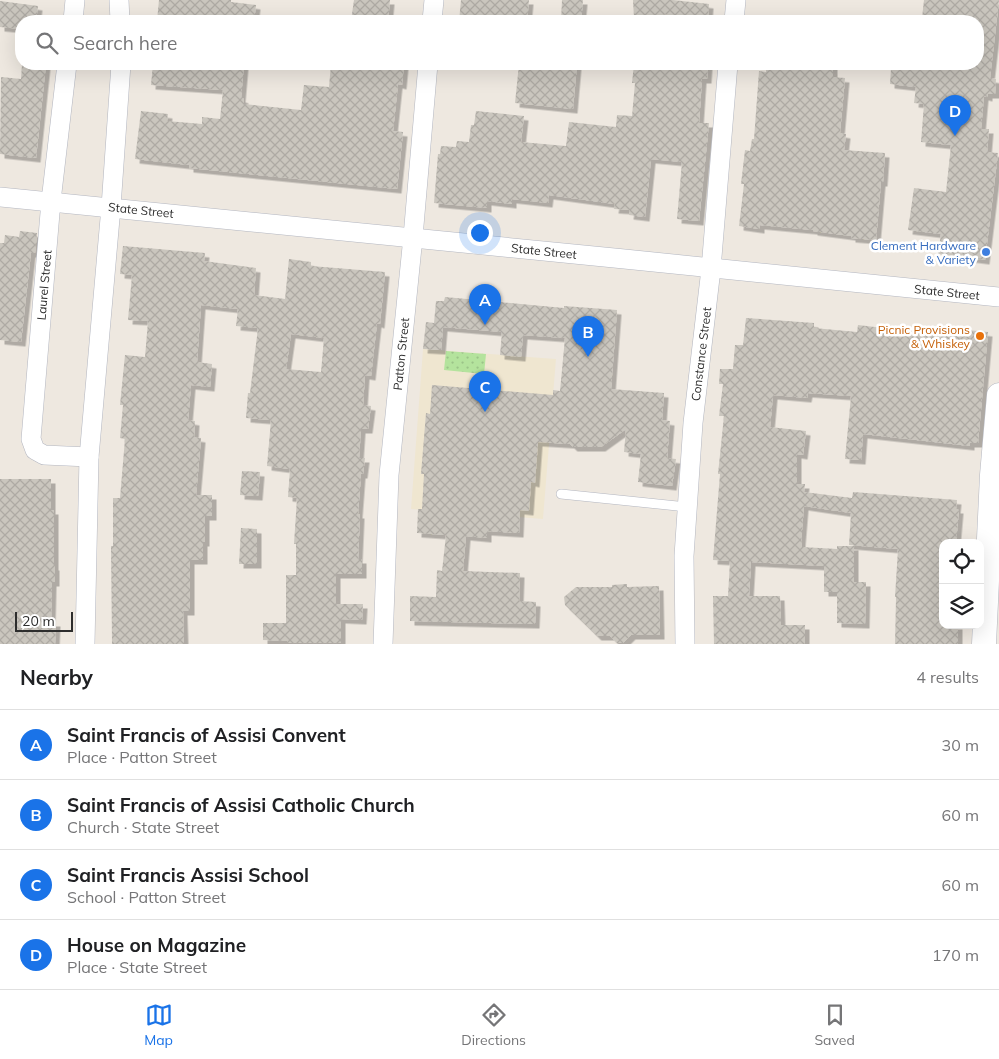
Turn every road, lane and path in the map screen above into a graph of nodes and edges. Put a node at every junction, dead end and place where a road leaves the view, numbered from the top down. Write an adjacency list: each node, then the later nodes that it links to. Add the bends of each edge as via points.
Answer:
1 (75, 0): 5 (street)
2 (119, 0): 6 (street)
3 (434, 0): 7 (street)
4 (736, 0): 8 (street)
5 (73, 15)
6 (120, 15)
7 (433, 15)
8 (735, 15)
9 (67, 70): 14 (street, Laurel Street)
10 (122, 70): 15 (street)
11 (427, 70): 16 (street, Patton Street)
12 (728, 70): 17 (street, Constance Street)
13 (0, 197): 14 (street, State Street)
14 (51, 202): 15 (street, State Street); 20 (street, Laurel Street, via 30,439 35,450 44,455)
15 (111, 207): 16 (street, State Street); 20 (street)
16 (413, 237): 17 (street, State Street); 25 (street, Patton Street, via 389,475)
17 (711, 269): 18 (street, State Street); 22 (street, Constance Street, via 693,423)
18 (999, 297)
19 (999, 395): 23 (street, via 992,475)
20 (89, 458): 24 (street)
21 (561, 494): 22 (lane)
22 (687, 508): 26 (street, Constance Street)
23 (986, 630)
24 (85, 644)
25 (383, 644)
26 (685, 644)

